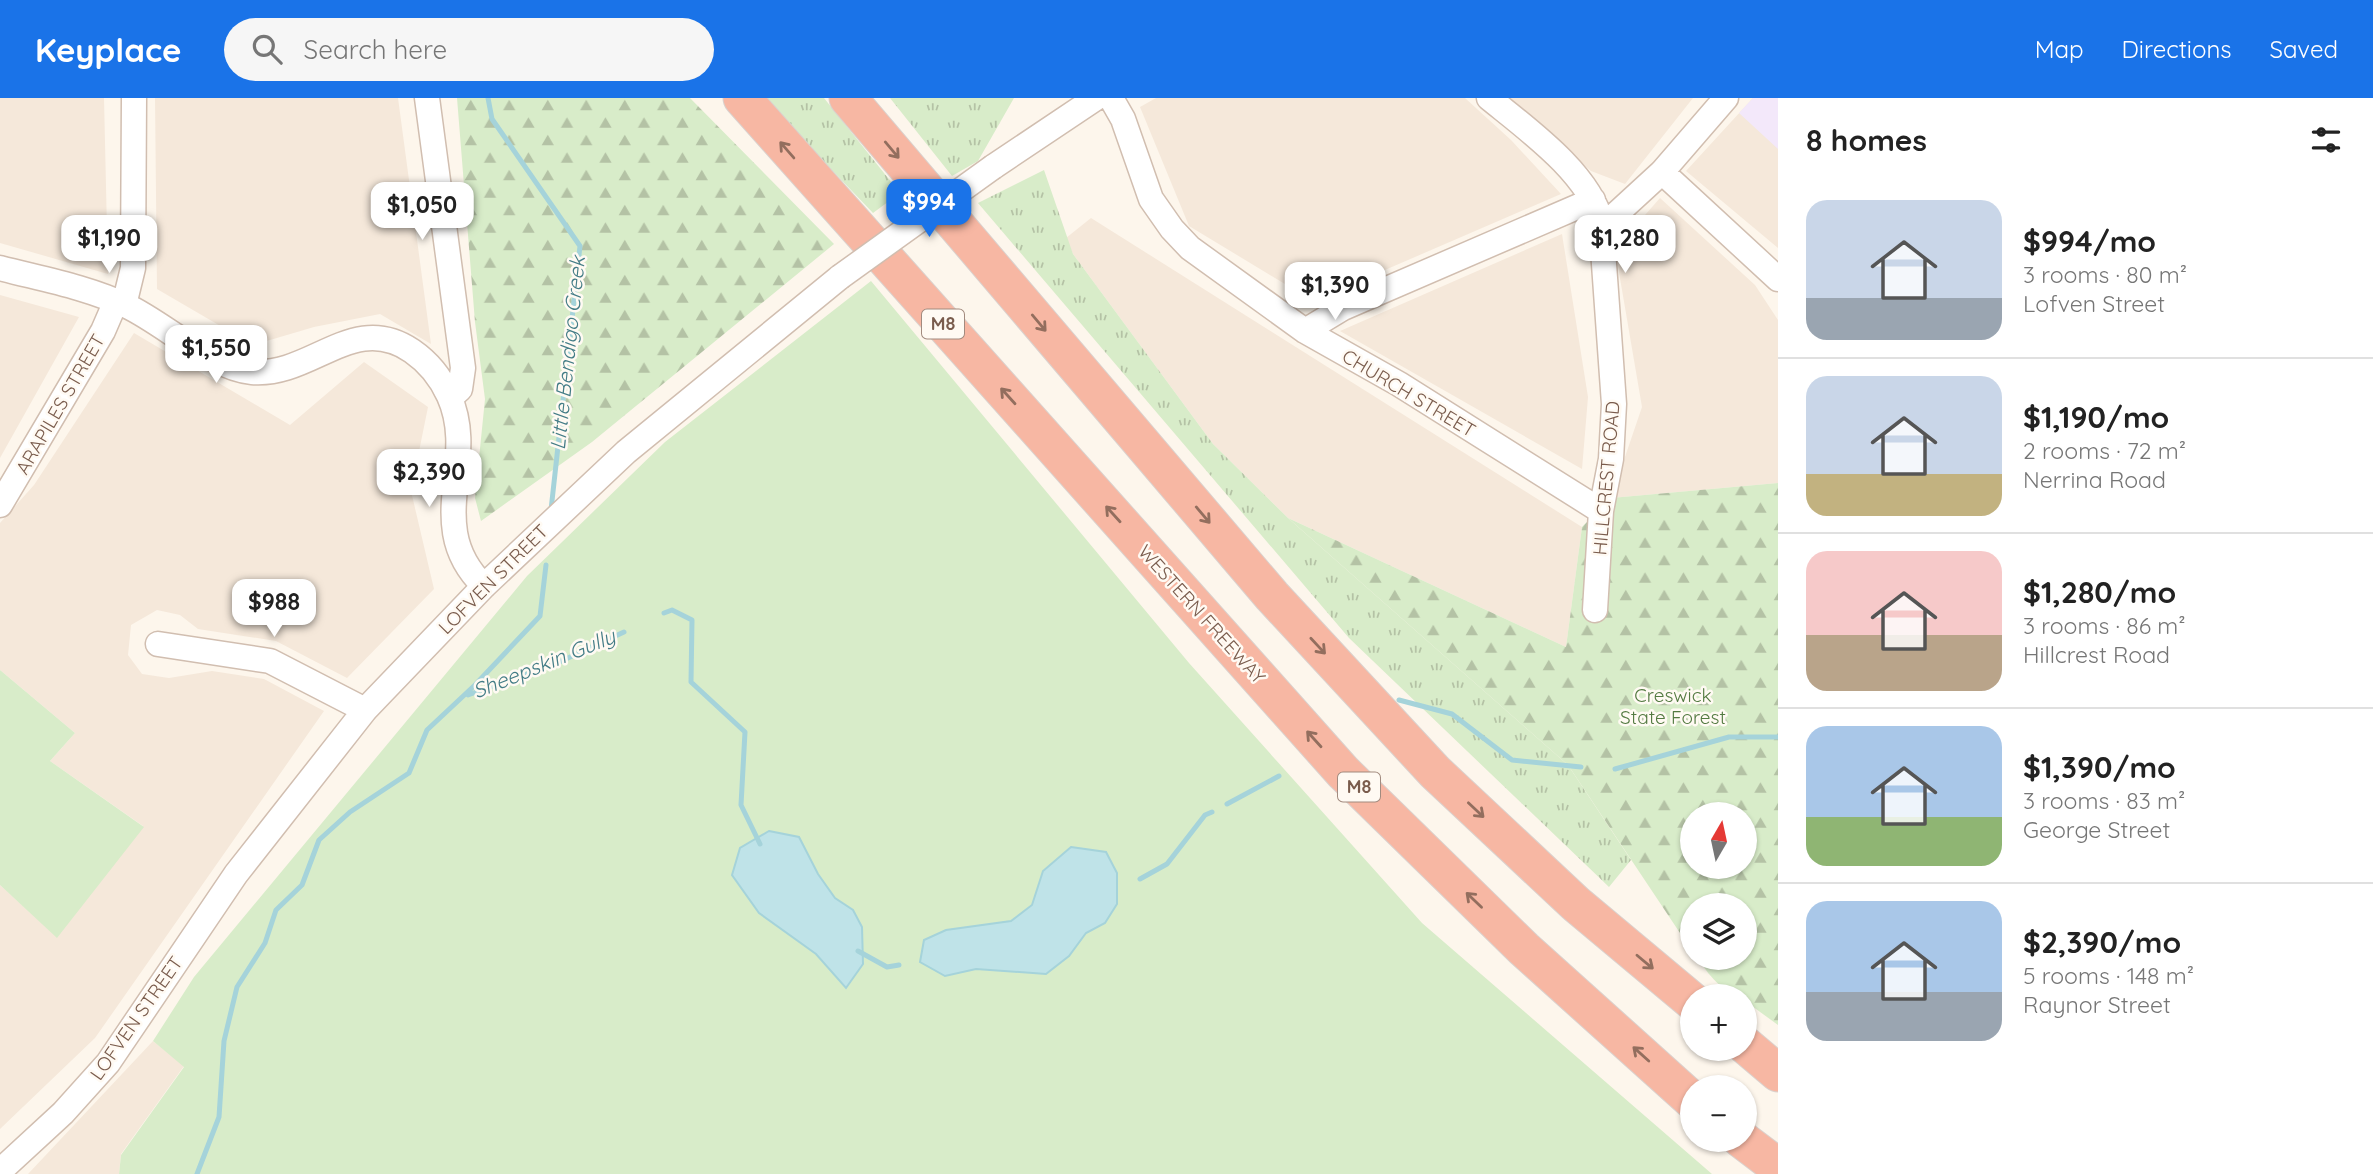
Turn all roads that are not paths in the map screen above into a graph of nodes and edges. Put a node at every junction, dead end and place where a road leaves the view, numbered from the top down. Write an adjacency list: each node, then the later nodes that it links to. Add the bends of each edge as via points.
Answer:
1 (134, 98): 14 (street, ARAPILES STREET, via 133,268)
2 (427, 98): 16 (street, via 463,368 460,389)
3 (742, 98): 26 (highway, WESTERN FREEWAY / M8, one-way to 3, via 1524,949 1343,772)
4 (848, 98): 23 (highway, one-way to 23, via 1272,596 1434,772 1576,904)
5 (1096, 98): 19 (street, LOFVEN STREET, bridge, via 840,277 635,444)
6 (1111, 98): 15 (street, CHURCH STREET, via 1123,119 1147,190 1172,229 1197,253)
7 (1489, 98): 10 (street, HILLCREST ROAD, via 1555,156)
8 (1726, 98): 9 (street)
9 (1662, 172): 11 (street); 13 (street)
10 (1593, 200): 11 (street, HILLCREST ROAD); 15 (street, via 1343,308)
11 (1601, 228): 18 (street, HILLCREST ROAD, via 1614,381 1611,459)
12 (0, 268): 14 (street)
13 (1778, 279)
14 (120, 303): 16 (street, via 218,360 246,371 279,369 350,341 384,338 425,362); 17 (street, ARAPILES STREET)
15 (1305, 331): 18 (street, CHURCH STREET, via 1371,367)
16 (450, 398): 19 (street, via 457,439 453,528 464,561)
17 (0, 505)
18 (1601, 511): 20 (street, HILLCREST ROAD)
19 (484, 586): 22 (street, LOFVEN STREET)
20 (1595, 610)
21 (158, 644): 22 (street, via 270,661)
22 (365, 710): 29 (street, LOFVEN STREET, via 236,874 108,1063 64,1113)
23 (1680, 991)
24 (1757, 1055): 25 (highway)
25 (1778, 1073)
26 (1680, 1089)
27 (1757, 1151): 28 (highway)
28 (1778, 1167)
29 (0, 1171)

